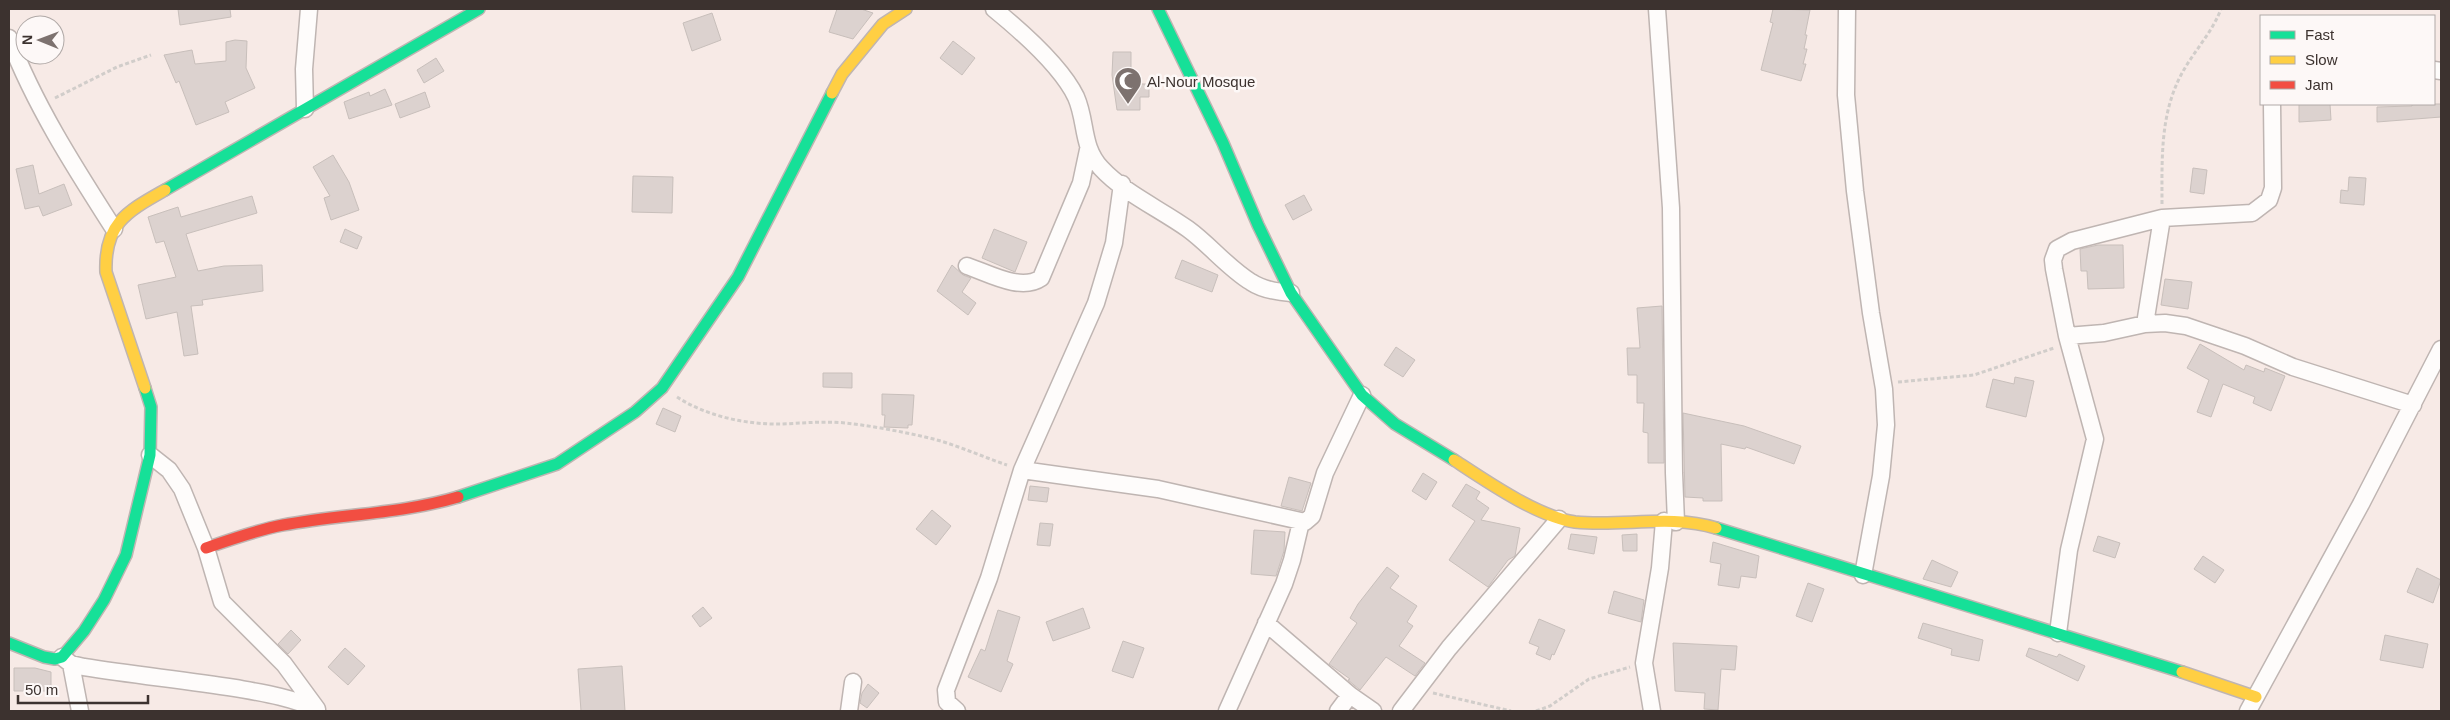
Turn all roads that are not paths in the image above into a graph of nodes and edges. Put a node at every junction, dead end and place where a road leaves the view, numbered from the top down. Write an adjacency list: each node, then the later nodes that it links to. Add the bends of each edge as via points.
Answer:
1 (309, 9): 10 (street, via 304,69)
2 (478, 9): 10 (street)
3 (906, 9): 27 (street, via 882,24 842,74 738,277 662,388 635,412 557,464 512,480 450,499 401,509 252,532)
4 (994, 9): 11 (street, via 1024,34 1069,86 1077,99)
5 (1158, 9): 16 (street)
6 (1658, 9): 25 (street, via 1671,208 1674,473)
7 (1847, 9): 28 (street, via 1846,96 1855,191 1884,389 1886,425 1881,476)
8 (9, 38): 14 (street, via 72,164)
9 (2272, 105): 13 (street, via 2273,188 2264,205 2252,213)
10 (305, 109): 14 (street, via 130,210)
11 (1088, 150): 12 (street, via 1101,168); 15 (street, via 1081,183 1041,278 1033,283 1021,283)
12 (1122, 184): 16 (street, via 1189,230 1253,284 1274,292); 23 (street, via 1114,242 1096,303)
13 (2162, 218): 17 (street); 18 (street, via 2072,240 2057,249 2052,260)
14 (114, 229): 22 (street, via 105,255 106,272 151,407)
15 (967, 266)
16 (1291, 293): 20 (street)
17 (2145, 324): 18 (street); 21 (street, via 2186,326 2293,366)
18 (2068, 339): 30 (street, via 2095,439 2069,550)
19 (2441, 349): 21 (street)
20 (1362, 396): 24 (street, via 1402,429 1503,491); 26 (street, via 1325,473 1312,516)
21 (2413, 405): 35 (street)
22 (150, 455): 27 (street, via 169,470 182,489); 32 (street, via 126,555)
23 (1022, 470): 26 (street, via 1158,489); 39 (street, via 989,578 946,690 947,702)
24 (1559, 519): 25 (street, via 1577,522); 43 (street)
25 (1670, 521): 28 (street, via 1709,526); 44 (street, via 1644,663)
26 (1301, 522): 29 (street, via 1292,560)
27 (206, 548): 36 (street, via 222,602 284,664)
28 (1863, 575): 30 (street)
29 (1266, 623): 34 (street); 40 (street)
30 (2058, 633): 35 (street)
31 (9, 643): 32 (street, via 44,657)
32 (66, 660): 36 (street, via 270,694 297,700); 37 (street)
33 (853, 682): 38 (street)
34 (1350, 695): 41 (street); 42 (street)
35 (2252, 704)
36 (318, 710)
37 (80, 711)
38 (849, 711)
39 (957, 711)
40 (1227, 711)
41 (1338, 711)
42 (1373, 711)
43 (1400, 711)
44 (1652, 711)

